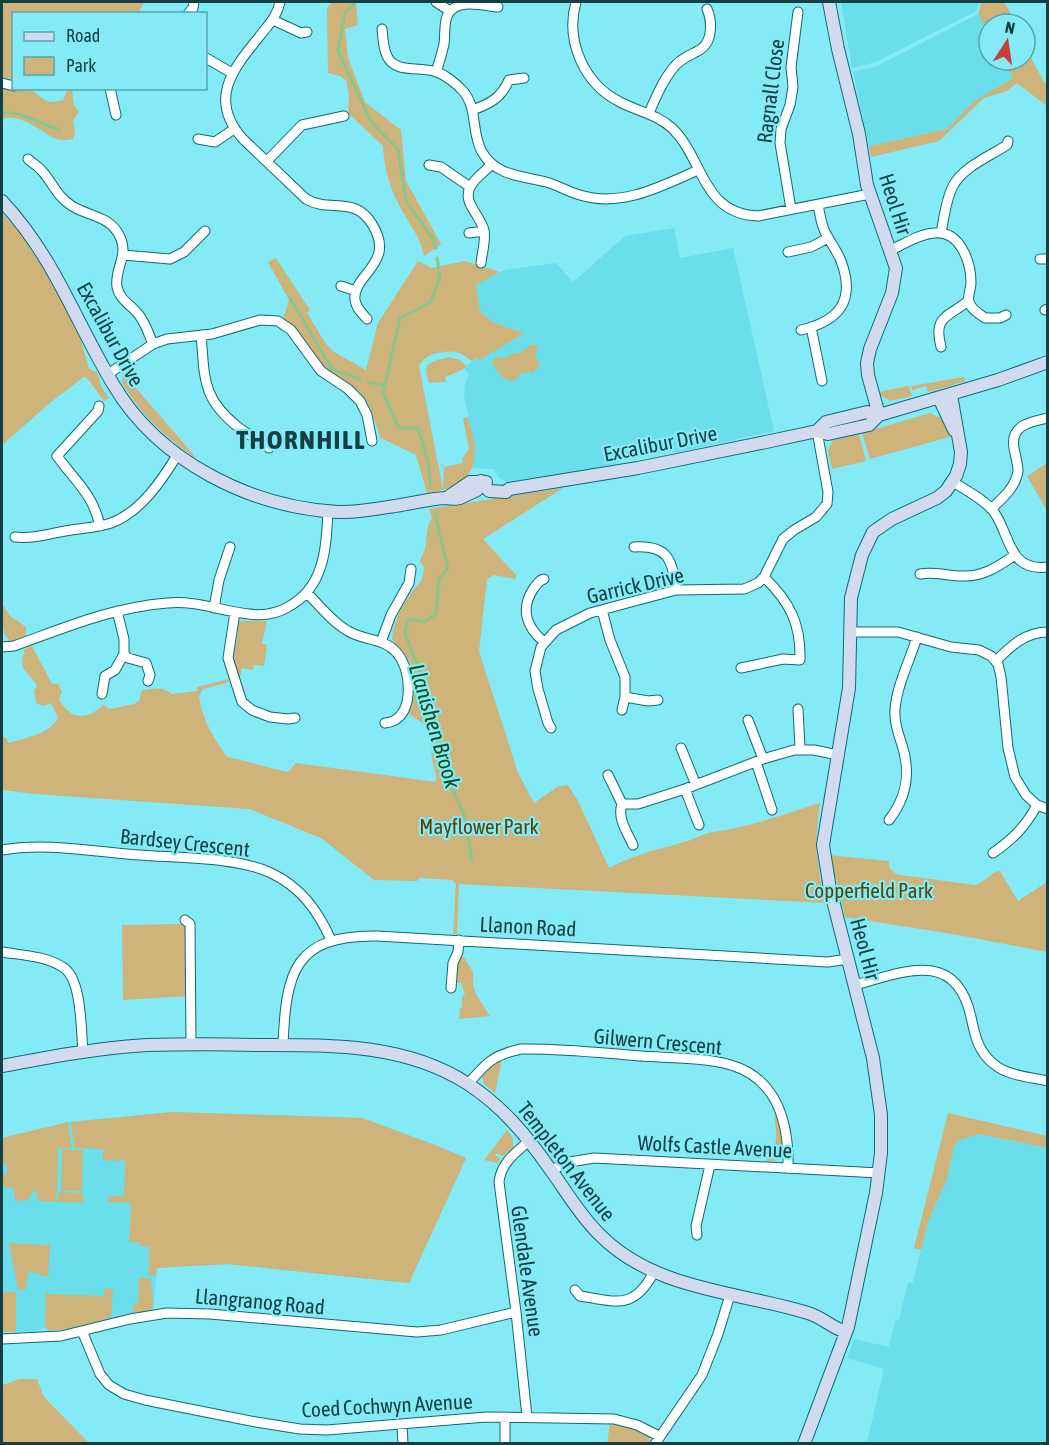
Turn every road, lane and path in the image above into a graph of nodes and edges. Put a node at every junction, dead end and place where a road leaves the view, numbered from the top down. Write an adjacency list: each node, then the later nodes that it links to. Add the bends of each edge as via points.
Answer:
1 (280, 2): 11 (street)
2 (436, 2): 8 (street)
3 (576, 2): 20 (street, via 573,30 585,71 612,97)
4 (829, 2): 34 (street, Heol Hir)
5 (488, 6): 6 (street); 8 (street, via 461,4); 10 (street)
6 (498, 7)
7 (707, 9): 20 (street, via 711,21 707,42 676,65 662,83)
8 (450, 11): 16 (street)
9 (798, 12): 37 (street, Ragnall Close, via 791,67 793,87 780,143)
10 (488, 16)
11 (273, 20): 13 (street); 15 (street)
12 (382, 29): 16 (street, via 390,62)
13 (307, 32)
14 (207, 59): 15 (street)
15 (232, 72): 23 (street, via 225,102)
16 (436, 72): 19 (street, via 463,91)
17 (524, 78): 19 (street, via 507,77 504,92 497,99)
18 (110, 90): 21 (street)
19 (472, 110): 29 (street, via 481,151)
20 (649, 113): 32 (street, via 677,133 690,149)
21 (116, 115)
22 (344, 117): 28 (street, via 302,125)
23 (234, 129): 24 (street, via 215,142); 28 (street)
24 (198, 140)
25 (1008, 141): 41 (street, via 955,182)
26 (444, 156): 31 (street)
27 (28, 159): 45 (street, via 43,171 66,202 110,223 119,235)
28 (267, 161): 48 (street, via 306,199 319,205 356,208 372,224 379,241 378,255)
29 (492, 164): 32 (street, via 515,176 547,182 599,200 631,197); 33 (street)
30 (429, 165): 31 (street)
31 (441, 167): 33 (street)
32 (698, 170): 37 (street, via 709,189 735,211 758,216)
33 (470, 188): 39 (street, via 467,200)
34 (870, 194): 36 (street); 43 (street, Heol Hir)
35 (2, 201): 58 (street, Excalibur Drive, via 46,258)
36 (818, 205): 37 (street); 42 (street)
37 (791, 209)
38 (205, 231): 45 (street, via 184,252 170,259)
39 (484, 231): 40 (street); 46 (street)
40 (469, 233)
41 (941, 233): 43 (street, via 928,234); 49 (street, via 952,237 964,251 970,279)
42 (828, 238): 44 (street); 52 (street, via 843,268 845,296 832,318)
43 (891, 250): 62 (street, Heol Hir, via 896,268 894,284 867,363)
44 (788, 252)
45 (123, 255): 55 (street, via 117,276 119,294 140,316)
46 (481, 263)
47 (340, 286): 48 (street)
48 (356, 291): 51 (street, via 357,307)
49 (968, 301): 50 (street, via 985,318); 56 (street, via 940,322 937,333)
50 (1006, 315)
51 (367, 319)
52 (812, 327): 53 (street); 59 (street)
53 (801, 330)
54 (201, 335): 55 (street); 65 (street, via 260,320 284,323 321,371 360,401); 66 (street, via 203,376 211,396 238,427)
55 (153, 344): 58 (street)
56 (941, 347)
57 (1047, 362): 60 (street, Excalibur Drive)
58 (108, 375): 67 (street, Excalibur Drive, via 137,415)
59 (822, 381)
60 (945, 396): 62 (street, Excalibur Drive); 68 (street, via 961,459)
61 (99, 406): 71 (street, via 57,456 90,497)
62 (879, 415): 64 (street, Excalibur Drive, via 867,412 826,422)
63 (1047, 417): 69 (street, via 1017,429 1013,442 1018,465 1016,480)
64 (817, 431): 70 (street, Excalibur Drive, via 506,492 489,491 481,482 470,482 447,498 351,512); 79 (street, via 827,504 816,517 783,539)
65 (372, 441)
66 (270, 448)
67 (178, 454): 70 (street, Excalibur Drive, via 204,472 250,494); 71 (street, via 136,508)
68 (953, 482): 69 (street); 87 (street, Heol Hir, via 937,498 885,523 870,537 853,585)
69 (991, 508): 75 (street)
70 (328, 511): 82 (street, via 322,564)
71 (99, 526): 72 (street, via 36,538)
72 (15, 537)
73 (230, 547): 83 (street)
74 (634, 547): 81 (street, via 654,548 666,554)
75 (1015, 555): 76 (street, via 1027,566); 78 (street, via 979,574)
76 (1047, 567)
77 (411, 569): 90 (street, via 409,583 390,615)
78 (920, 574)
79 (764, 577): 81 (street, Garrick Drive, via 744,589); 95 (street, via 783,598 799,630 800,660 783,659)
80 (544, 579): 91 (street, via 531,591 525,611 532,630)
81 (676, 590): 84 (street, Garrick Drive)
82 (307, 593): 86 (street, via 276,612); 90 (street, via 350,633)
83 (214, 608): 85 (street, via 179,602); 86 (street)
84 (602, 610): 91 (street, Garrick Drive, via 566,624); 98 (street, via 625,677)
85 (117, 611): 92 (street); 93 (street)
86 (235, 612): 102 (street, via 228,658 242,702 270,717)
87 (850, 632): 89 (street, via 898,632); 108 (street, Heol Hir, via 849,688)
88 (1047, 632): 94 (street, via 1020,639)
89 (917, 637): 94 (street, via 979,650); 117 (street, via 895,710 907,761 907,780 901,802)
90 (381, 642): 104 (street, via 402,660 408,684 401,714 395,721)
91 (544, 642): 105 (street, via 536,663 536,680)
92 (2, 647)
93 (124, 654): 96 (street, via 146,663); 97 (street, via 116,670 105,676)
94 (996, 661): 114 (street, via 1012,766 1022,790)
95 (741, 668)
96 (148, 681)
97 (102, 693)
98 (625, 698): 99 (street); 101 (street)
99 (658, 700)
100 (798, 709): 107 (street)
101 (622, 710)
102 (295, 718)
103 (748, 720): 109 (street)
104 (385, 723)
105 (551, 728)
106 (681, 748): 111 (street)
107 (800, 748): 108 (street); 109 (street)
108 (838, 755): 126 (street, Heol Hir, via 823,845)
109 (760, 760): 111 (street); 116 (street)
110 (608, 775): 113 (street)
111 (696, 785): 112 (street)
112 (684, 789): 113 (street, via 638,804); 118 (street)
113 (622, 804): 119 (street, via 621,819)
114 (1037, 805): 115 (street); 121 (street, via 1017,835)
115 (1047, 809)
116 (772, 810)
117 (889, 820)
118 (699, 825)
119 (633, 845)
120 (2, 850): 123 (street, Bardsey Crescent, via 35,847 261,868 307,900)
121 (993, 853)
122 (185, 920): 129 (street, via 190,924)
123 (331, 940): 124 (street, Llanon Road, via 365,936); 130 (street, Llanon Road, via 305,956 293,972 286,1000)
124 (459, 940): 126 (street, Llanon Road, via 833,962); 128 (street)
125 (2, 952): 131 (street, via 47,960 69,973 76,990)
126 (848, 959): 127 (street, Heol Hir)
127 (855, 985): 133 (street, via 907,970 939,973 963,993 980,1048 992,1063 1011,1073); 139 (street, Heol Hir, via 880,1099)
128 (451, 988)
129 (191, 1044): 130 (street, Templeton Avenue); 131 (street, Templeton Avenue)
130 (283, 1045): 134 (street, Templeton Avenue, via 385,1052 424,1063)
131 (82, 1052): 132 (street, Templeton Avenue)
132 (2, 1066)
133 (1047, 1081)
134 (468, 1084): 135 (street, Templeton Avenue, via 507,1115); 137 (street, Gilwern Crescent, via 489,1060 521,1049 732,1065 751,1075 774,1098 787,1132)
135 (529, 1141): 138 (street, Templeton Avenue); 144 (street, Glendale Avenue, via 506,1162 499,1182)
136 (710, 1165): 137 (street, Wolfs Castle Avenue); 138 (street, Wolfs Castle Avenue, via 594,1158); 140 (street)
137 (788, 1168): 139 (street, Wolfs Castle Avenue)
138 (551, 1170): 141 (street, Templeton Avenue, via 600,1236)
139 (879, 1173): 146 (street, Heol Hir)
140 (697, 1235)
141 (654, 1272): 142 (street, via 642,1291 623,1301 580,1296); 143 (street, Templeton Avenue)
142 (576, 1290)
143 (730, 1295): 146 (street, Templeton Avenue, via 810,1313); 151 (street, via 702,1375)
144 (516, 1312): 145 (street, Llangranog Road, via 423,1332 184,1313 145,1316); 149 (street, Glendale Avenue)
145 (82, 1331): 147 (street, Llangranog Road, via 61,1336); 150 (street, Coed Cochwyn Avenue, via 100,1374 116,1389 133,1397 300,1429)
146 (846, 1332): 154 (street, Heol Hir)
147 (2, 1338)
148 (505, 1417): 149 (street, Coed Cochwyn Avenue); 150 (street, Coed Cochwyn Avenue); 153 (street)
149 (527, 1418): 151 (street, Coed Cochwyn Avenue, via 614,1419 637,1425)
150 (402, 1425): 152 (street)
151 (657, 1440)
152 (403, 1443)
153 (505, 1443)
154 (804, 1443)

